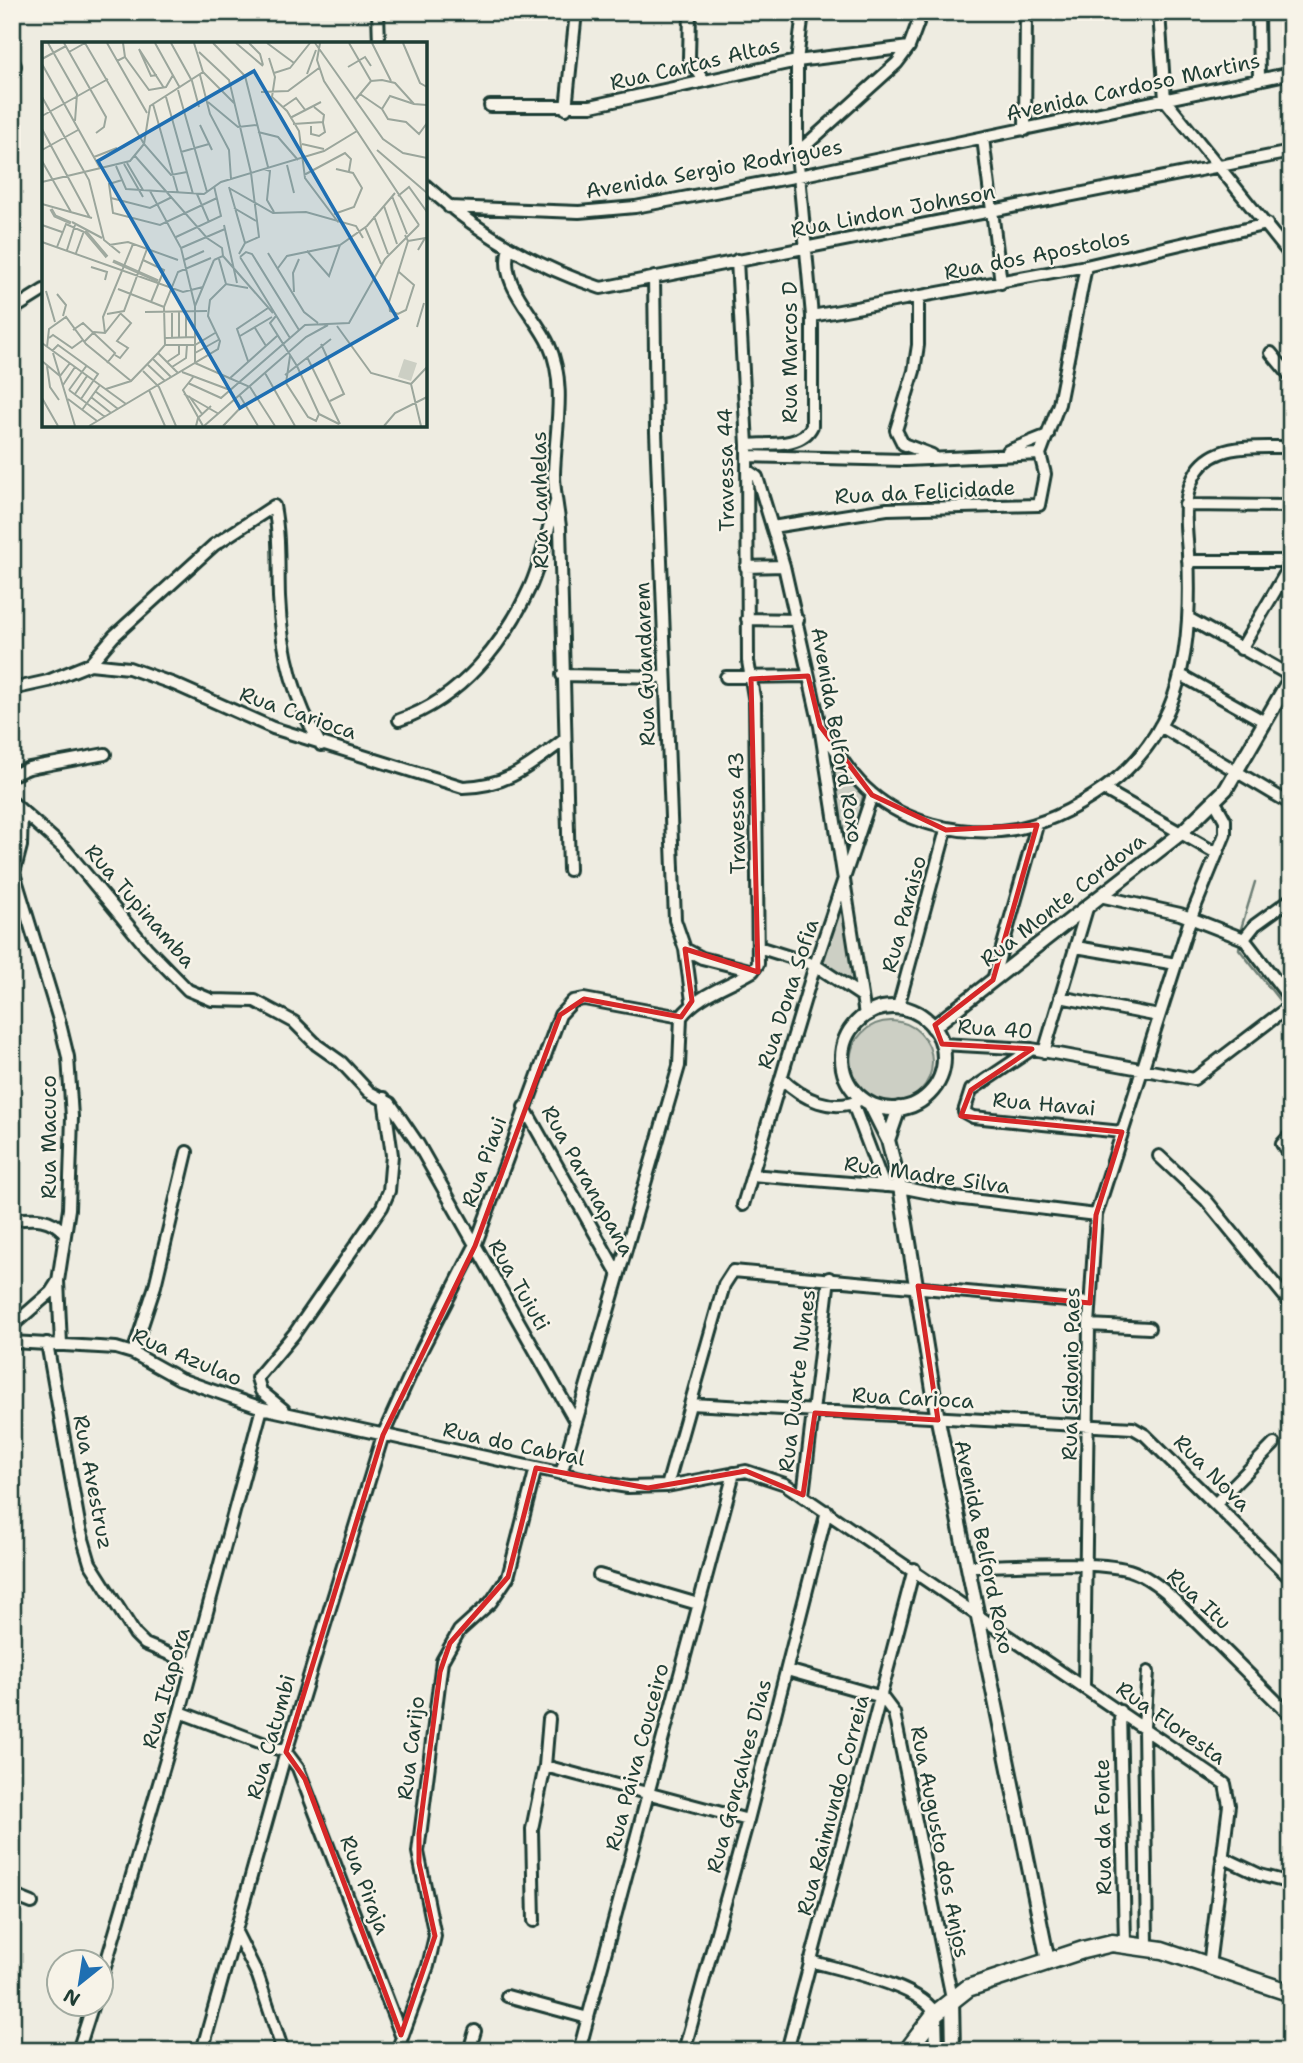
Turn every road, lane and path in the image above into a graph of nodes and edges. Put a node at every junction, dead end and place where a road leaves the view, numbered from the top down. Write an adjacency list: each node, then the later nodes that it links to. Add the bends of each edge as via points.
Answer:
1 (378, 12): 9 (street)
2 (576, 12): 19 (street)
3 (690, 12): 14 (street, via 688,58)
4 (803, 12): 11 (street, Rua Marcos D)
5 (922, 12): 10 (street)
6 (1026, 12): 20 (street)
7 (1159, 12): 17 (street)
8 (1259, 14): 15 (street)
9 (379, 42)
10 (909, 47): 11 (street, Rua Cartas Altas); 23 (street, via 880,80)
11 (797, 61): 14 (street, Rua Cartas Altas); 23 (street, Rua Marcos D)
12 (14, 62): 16 (street)
13 (1291, 73): 15 (street, Avenida Cardoso Martins)
14 (703, 79): 19 (street, Rua Cartas Altas, via 612,103)
15 (1259, 80): 17 (street, Avenida Cardoso Martins)
16 (12, 81)
17 (1165, 100): 20 (street, Avenida Cardoso Martins); 24 (street)
18 (489, 106): 19 (street, Rua Cartas Altas)
19 (566, 109)
20 (1025, 130): 21 (street, Avenida Cardoso Martins)
21 (983, 138): 25 (street, Avenida Sergio Rodrigues); 28 (street)
22 (1291, 152): 24 (street, Rua Lindon Johnson)
23 (797, 153): 25 (street, Rua Marcos D)
24 (1219, 165): 28 (street, Rua Lindon Johnson); 29 (street)
25 (799, 176): 27 (street, Avenida Sergio Rodrigues, via 599,211); 30 (street, Rua Marcos D)
26 (427, 187): 27 (street)
27 (449, 207): 31 (street)
28 (993, 212): 30 (street, Rua Lindon Johnson); 36 (street)
29 (1266, 224): 32 (street); 34 (street, Rua dos Apostolos)
30 (806, 247): 33 (street, Rua Lindon Johnson); 40 (street, Rua Marcos D)
31 (509, 248): 35 (street, Rua Lindon Johnson, via 569,278 601,288); 50 (street, Rua Lanhelas, via 506,268 512,284 550,345 557,371)
32 (1291, 256)
33 (737, 260): 35 (street, Rua Lindon Johnson); 45 (street, Travessa 44)
34 (1086, 266): 36 (street, Rua dos Apostolos); 43 (street, via 1059,404)
35 (654, 277): 67 (street, Rua Guandarem)
36 (1001, 284): 38 (street, Rua dos Apostolos)
37 (42, 291): 39 (street)
38 (918, 298): 40 (street, Rua dos Apostolos); 48 (street, via 914,371 898,439)
39 (12, 310)
40 (812, 316): 45 (street, Rua Marcos D, via 809,433 796,441)
41 (1271, 353): 42 (street)
42 (1291, 377)
43 (1048, 435): 46 (street); 47 (street)
44 (1291, 447): 51 (street, via 1243,448 1212,457 1191,483)
45 (747, 451): 48 (street, via 905,460); 49 (street, Travessa 44)
46 (1003, 454): 47 (street); 48 (street)
47 (1040, 454): 53 (street, Rua da Felicidade, via 1045,474 1039,505 887,509)
48 (938, 457)
49 (747, 470): 53 (street, Avenida Belford Roxo, via 757,477); 57 (street, Travessa 44)
50 (556, 502): 63 (street, Rua Lanhelas); 71 (street, via 531,584 488,655 450,694)
51 (1185, 505): 52 (street); 54 (street)
52 (1291, 506)
53 (772, 527): 56 (street, Avenida Belford Roxo)
54 (1188, 561): 55 (street); 58 (street)
55 (1291, 563): 61 (street)
56 (784, 566): 57 (street); 60 (street, Avenida Belford Roxo)
57 (746, 567): 59 (street, Travessa 44)
58 (1188, 618): 61 (street); 65 (street)
59 (747, 619): 60 (street); 69 (street, Travessa 44)
60 (798, 620): 64 (street, Avenida Belford Roxo)
61 (1241, 649): 66 (street)
62 (90, 664): 70 (street, Rua Carioca); 76 (street, Rua Carioca, via 153,675); 76 (street, via 114,636 214,545 274,506 285,651 306,719)
63 (562, 675): 67 (street); 75 (street, Rua Lanhelas)
64 (808, 676): 69 (street); 73 (street, Avenida Belford Roxo)
65 (1181, 676): 72 (street); 74 (street)
66 (1291, 676): 72 (street, Rua Monte Cordova)
67 (664, 677): 100 (street, Rua Guandarem, via 673,900)
68 (726, 677): 69 (street)
69 (751, 679): 98 (street, Travessa 43)
70 (12, 689)
71 (399, 720)
72 (1265, 722): 78 (street, Rua Monte Cordova)
73 (820, 726): 81 (street); 92 (street, Avenida Belford Roxo)
74 (1160, 726): 78 (street); 80 (street, via 1137,760)
75 (564, 740): 76 (street, Rua Carioca, via 514,776 489,787 463,787); 90 (street, Rua Lanhelas)
76 (321, 745)
77 (105, 754): 79 (street)
78 (1237, 773): 83 (street, Rua Monte Cordova); 84 (street)
79 (12, 775)
80 (1103, 789): 86 (street); 88 (street)
81 (872, 795): 87 (street); 92 (street, Rua Dona Sofia)
82 (12, 802): 85 (street, Rua Tupinamba)
83 (1215, 802): 88 (street, Rua Monte Cordova); 89 (street, Rua Sidonio Paes, via 1226,827)
84 (1290, 803)
85 (22, 811): 91 (street, Rua Macuco, via 21,846); 119 (street, Rua Tupinamba, via 66,850 188,990 212,1000 255,1001 301,1027 369,1093)
86 (1037, 825): 87 (street, via 990,832); 104 (street)
87 (946, 830): 109 (street, Rua Paraiso)
88 (1180, 834): 89 (street); 93 (street, Rua Monte Cordova)
89 (1216, 853): 96 (street, Rua Sidonio Paes)
90 (569, 870)
91 (13, 873): 135 (street, Rua Macuco, via 68,1057 72,1117)
92 (844, 885): 102 (street, Rua Dona Sofia); 105 (street, Avenida Belford Roxo)
93 (1100, 896): 95 (street, Rua Monte Cordova); 96 (street)
94 (1291, 899): 97 (street)
95 (1088, 905): 99 (street); 104 (street, Rua Monte Cordova)
96 (1191, 917): 97 (street); 101 (street, Rua Sidonio Paes)
97 (1240, 937): 108 (street)
98 (758, 947): 102 (street); 103 (street)
99 (1076, 947): 101 (street); 106 (street)
100 (685, 949): 103 (street); 107 (street)
101 (1176, 964): 111 (street, Rua Sidonio Paes)
102 (815, 965): 105 (street); 118 (street, Rua Dona Sofia)
103 (753, 971): 107 (street)
104 (993, 980): 113 (street, Rua Monte Cordova)
105 (862, 996): 110 (street, Avenida Belford Roxo)
106 (1060, 997): 111 (street); 116 (street)
107 (692, 1002): 112 (street)
108 (1290, 1004): 117 (street, via 1194,1079)
109 (898, 1007): 110 (street); 113 (street)
110 (865, 1015): 120 (street, Avenida Belford Roxo, via 854,1024 842,1051 846,1080)
111 (1159, 1016): 117 (street, Rua Sidonio Paes)
112 (681, 1017): 121 (street, Rua Piaui, via 584,999 573,1001 560,1015); 137 (street, via 679,1066)
113 (933, 1027): 114 (street)
114 (942, 1044): 115 (street, Rua 40); 122 (street, via 942,1073 936,1085 914,1104)
115 (1032, 1049): 116 (street, Rua 40); 123 (street, Rua Havai, via 971,1090 964,1112 974,1117)
116 (1044, 1052): 117 (street)
117 (1143, 1070): 123 (street, Rua Sidonio Paes)
118 (781, 1078): 120 (street, via 800,1096 814,1101); 129 (street, Rua Dona Sofia)
119 (384, 1098): 136 (street, Rua Tuiuti, via 418,1144); 153 (street, via 392,1155 389,1191 382,1207 257,1378 270,1401)
120 (861, 1102): 122 (street); 125 (street, Avenida Belford Roxo); 130 (street)
121 (524, 1107): 136 (street, Rua Piaui); 137 (street, Rua Paranapana)
122 (899, 1108): 125 (street)
123 (1122, 1132): 133 (street, Rua Sidonio Paes)
124 (1287, 1138): 128 (street)
125 (888, 1140): 131 (street, Avenida Belford Roxo)
126 (187, 1152): 149 (street, via 155,1286)
127 (1159, 1156): 142 (street, via 1206,1200)
128 (1291, 1157)
129 (752, 1175): 130 (street, Rua Madre Silva); 132 (street, Rua Dona Sofia)
130 (884, 1186): 131 (street, Rua Madre Silva)
131 (900, 1187): 133 (street, Rua Madre Silva); 140 (street, Avenida Belford Roxo)
132 (743, 1205)
133 (1096, 1215): 141 (street, Rua Sidonio Paes)
134 (12, 1220): 135 (street, via 46,1219)
135 (65, 1233): 139 (street, Rua Macuco)
136 (475, 1246): 155 (street, Rua Tuiuti); 158 (street, Rua Piaui)
137 (618, 1274): 155 (street)
138 (828, 1278): 140 (street, Rua Duarte Nunes); 150 (street, via 730,1273); 152 (street, Rua Duarte Nunes)
139 (58, 1281): 144 (street); 148 (street, Rua Macuco)
140 (918, 1286): 141 (street, Rua Duarte Nunes); 154 (street, Avenida Belford Roxo)
141 (1090, 1303): 143 (street, Rua Sidonio Paes)
142 (1291, 1304)
143 (1089, 1325): 145 (street); 156 (street, Rua Sidonio Paes)
144 (12, 1326)
145 (1149, 1328)
146 (12, 1342): 147 (street, Rua Azulao)
147 (47, 1343): 148 (street, Rua Azulao); 175 (street, Rua Avestruz, via 90,1563 145,1644)
148 (61, 1344): 149 (street, Rua Azulao)
149 (133, 1353): 151 (street, Rua Azulao, via 180,1379)
150 (691, 1405): 152 (street, Rua Carioca); 164 (street)
151 (262, 1408): 153 (street, Rua do Cabral); 175 (street, Rua Itapora)
152 (815, 1413): 154 (street, Rua Carioca); 165 (street, Rua Duarte Nunes)
153 (293, 1415): 158 (street, Rua do Cabral)
154 (938, 1420): 156 (street, Rua Carioca); 168 (street, Avenida Belford Roxo)
155 (575, 1421): 163 (street)
156 (1088, 1424): 157 (street, Rua Carioca); 169 (street, Rua Sidonio Paes)
157 (1133, 1428): 166 (street, Rua Nova, via 1145,1434)
158 (383, 1435): 160 (street, Rua do Cabral); 185 (street, Rua Catumbi)
159 (1274, 1444): 166 (street)
160 (536, 1468): 163 (street, Rua do Cabral); 208 (street, Rua Carijo, via 508,1577 491,1602 459,1631 442,1661 418,1852 435,1936)
161 (733, 1472): 162 (street, Rua do Cabral); 164 (street, Rua do Cabral); 173 (street, Rua Paiva Couceiro)
162 (760, 1473): 165 (street, Rua Floresta)
163 (561, 1474): 164 (street, Rua do Cabral, via 628,1487)
164 (667, 1486)
165 (803, 1495): 167 (street, Rua Floresta)
166 (1215, 1504): 172 (street, Rua Nova)
167 (827, 1511): 170 (street, Rua Floresta); 176 (street, Rua Gonçalves Dias)
168 (969, 1566): 169 (street, Rua Itu); 174 (street, Avenida Belford Roxo)
169 (1088, 1567): 178 (street, Rua Sidonio Paes); 182 (street, Rua Itu, via 1128,1570 1149,1579)
170 (914, 1569): 174 (street, Rua Floresta); 179 (street, Rua Raimundo Correia)
171 (599, 1575): 173 (street)
172 (1291, 1579)
173 (698, 1604): 187 (street, Rua Paiva Couceiro)
174 (979, 1614): 178 (street, Rua Floresta); 199 (street, Avenida Belford Roxo)
175 (193, 1664): 181 (street, Rua Itapora)
176 (787, 1670): 179 (street); 188 (street, Rua Gonçalves Dias)
177 (1148, 1672): 184 (street, Rua da Fonte)
178 (1084, 1685): 180 (street, Rua Floresta)
179 (882, 1698): 198 (street, Rua Raimundo Correia); 203 (street, Rua Augusto dos Anjos, via 894,1713)
180 (1120, 1711): 184 (street, Rua Floresta); 195 (street, Rua da Fonte)
181 (180, 1712): 185 (street); 197 (street, Rua Itapora)
182 (1291, 1716)
183 (549, 1719): 186 (street)
184 (1144, 1726): 189 (street, Rua Floresta, via 1224,1784 1229,1805); 196 (street, Rua da Fonte)
185 (286, 1752): 194 (street, Rua Catumbi); 208 (street, Rua Piraja, via 305,1779)
186 (545, 1766): 187 (street); 193 (street, via 532,1836)
187 (648, 1795): 188 (street); 206 (street, Rua Paiva Couceiro)
188 (748, 1820): 215 (street, Rua Gonçalves Dias)
189 (1222, 1857): 190 (street); 200 (street, Rua Floresta)
190 (1291, 1883)
191 (12, 1895): 192 (street)
192 (32, 1903)
193 (534, 1921)
194 (237, 1934): 210 (street, Rua Catumbi); 211 (street, via 258,1976)
195 (1125, 1943): 196 (main road); 199 (main road)
196 (1147, 1946): 200 (main road)
197 (111, 1948)
198 (810, 1961): 204 (street, via 912,1993 931,2005); 216 (street, Rua Raimundo Correia)
199 (1048, 1961): 203 (main road, via 968,1988)
200 (1209, 1966): 201 (main road)
201 (1291, 1993)
202 (507, 1996): 206 (street)
203 (952, 1998): 204 (main road); 219 (street)
204 (935, 2014): 217 (main road); 218 (street)
205 (89, 2018): 209 (street)
206 (588, 2018): 214 (street, Rua Paiva Couceiro)
207 (475, 2031): 213 (street)
208 (401, 2035): 212 (street, Rua Carijo)
209 (78, 2051)
210 (202, 2051)
211 (283, 2051)
212 (397, 2051)
213 (469, 2051)
214 (579, 2051)
215 (684, 2051)
216 (787, 2051)
217 (907, 2051)
218 (936, 2051)
219 (953, 2051)

